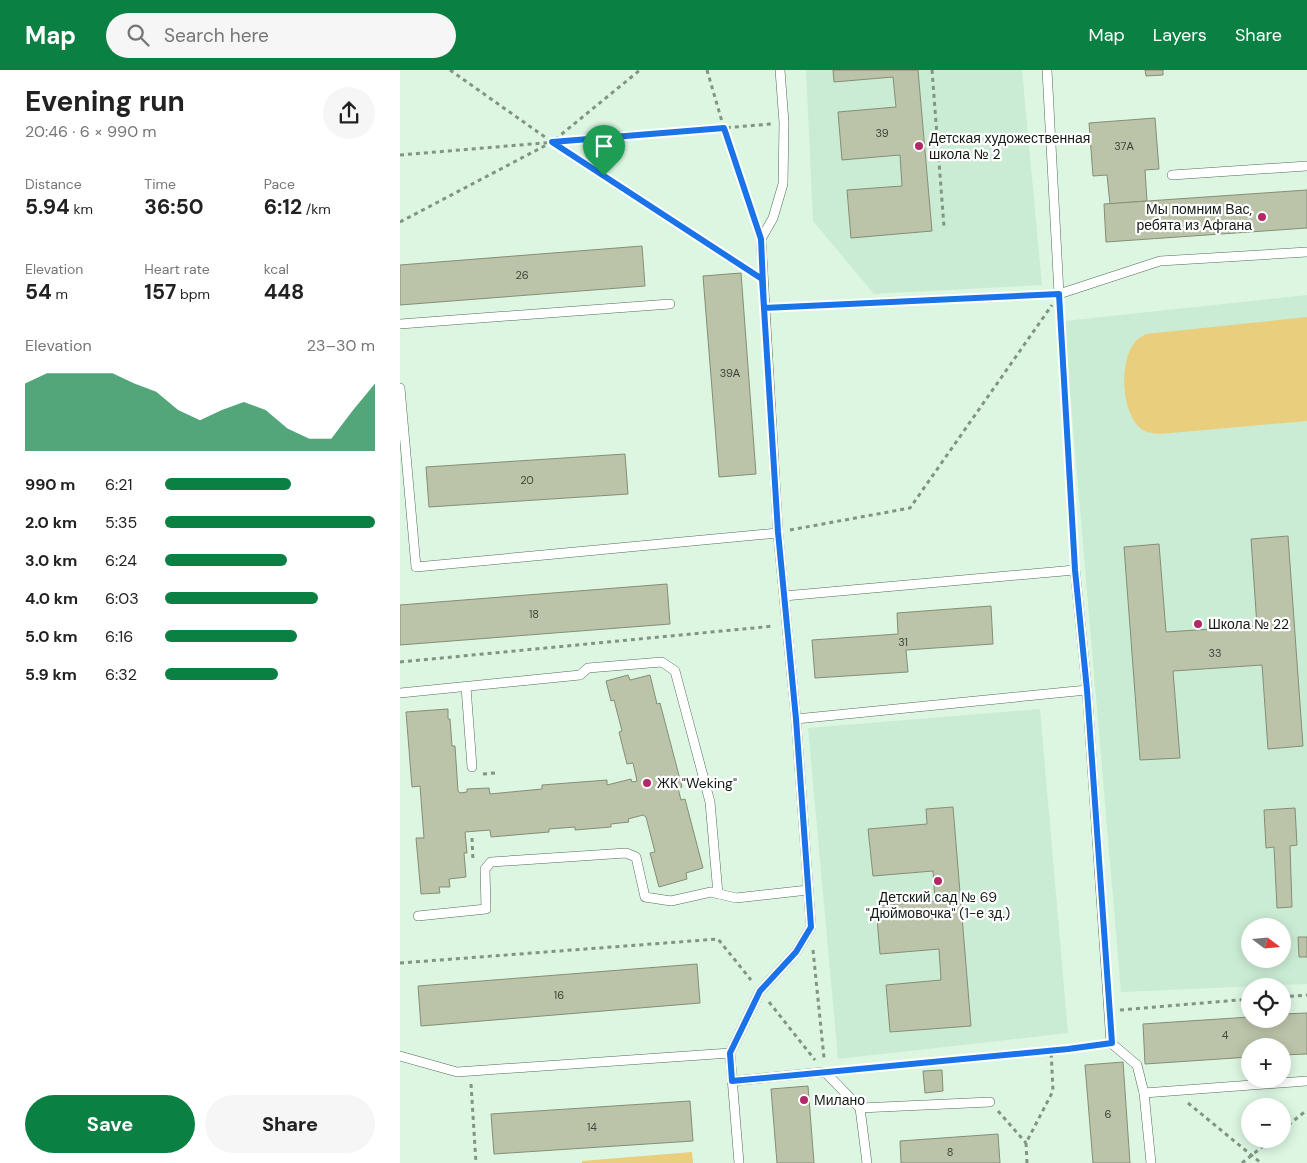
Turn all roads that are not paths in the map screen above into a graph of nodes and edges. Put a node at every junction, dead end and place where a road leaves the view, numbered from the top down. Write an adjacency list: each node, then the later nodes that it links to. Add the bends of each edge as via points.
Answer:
1 (780, 70): 9 (lane, via 784,123 783,184 773,218 761,239)
2 (1047, 70): 5 (lane, via 1059,294 1160,261)
3 (1307, 166): 4 (lane)
4 (1172, 175)
5 (1307, 252)
6 (670, 304): 7 (lane)
7 (400, 324)
8 (400, 388): 9 (lane, via 416,567)
9 (778, 532): 10 (lane)
10 (784, 596): 12 (lane, via 1075,570); 14 (lane)
11 (466, 687): 13 (lane); 15 (lane); 17 (lane, via 580,675 588,668 662,662 675,670 710,802)
12 (1087, 690): 14 (lane); 23 (lane, via 1112,1043 1137,1065)
13 (400, 694)
14 (796, 719): 16 (lane)
15 (475, 771)
16 (808, 890): 17 (lane, via 736,898); 19 (lane, via 811,927 796,952 760,991)
17 (718, 894): 18 (lane, via 711,892 671,901 645,897 636,857 626,853 500,861 491,862 485,869 486,909)
18 (418, 916)
19 (730, 1053): 20 (lane, via 457,1072); 21 (lane)
20 (400, 1056)
21 (732, 1081): 25 (lane, via 825,1072); 26 (lane)
22 (1307, 1081): 23 (lane)
23 (1144, 1093): 28 (lane)
24 (990, 1102): 25 (lane)
25 (860, 1108): 27 (lane)
26 (739, 1163)
27 (867, 1163)
28 (1151, 1163)

